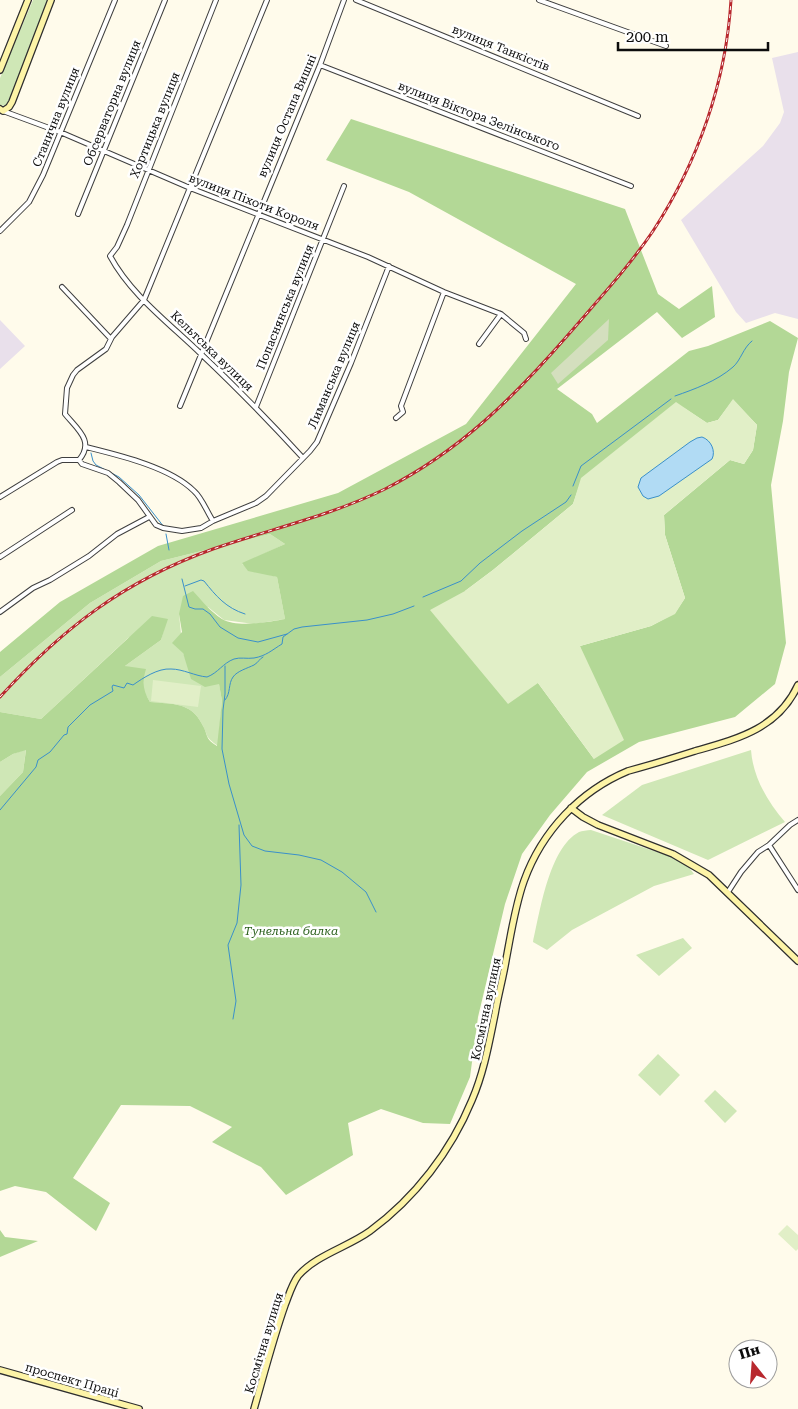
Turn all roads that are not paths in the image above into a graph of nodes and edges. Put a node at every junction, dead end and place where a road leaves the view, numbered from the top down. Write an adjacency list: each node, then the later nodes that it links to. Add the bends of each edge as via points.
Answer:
1 (28, 0): 14 (main road)
2 (52, 0): 15 (main road, via 12,102)
3 (115, 0): 17 (street, Станична вулиця)
4 (165, 0): 18 (street, Обсерваторна вулиця)
5 (216, 0): 19 (street, Хортицька вулиця)
6 (267, 0): 22 (street)
7 (344, 0): 13 (street, вулиця Остапа Вишні)
8 (356, 0): 16 (street, вулиця Танкістів)
9 (539, 0): 11 (street)
10 (558, 0): 11 (street)
11 (555, 6): 12 (street)
12 (666, 46)
13 (320, 65): 21 (street, вулиця Віктора Зелінського); 24 (street, вулиця Остапа Вишні)
14 (0, 70)
15 (2, 110): 17 (street, вулиця Піхоти Короля)
16 (638, 116)
17 (60, 132): 18 (street, вулиця Піхоти Короля); 25 (street, Станична вулиця, via 29,202)
18 (103, 151): 19 (street, вулиця Піхоти Короля); 23 (street, Обсерваторна вулиця)
19 (148, 169): 22 (street, вулиця Піхоти Короля); 27 (street, Хортицька вулиця, via 127,225)
20 (344, 186): 26 (street, Попаснянська вулиця)
21 (631, 186)
22 (190, 188): 24 (street, вулиця Піхоти Короля); 31 (street)
23 (78, 214)
24 (258, 214): 26 (street, вулиця Піхоти Короля); 36 (street, вулиця Остапа Вишні)
25 (0, 231)
26 (323, 240): 28 (street, вулиця Піхоти Короля); 38 (street, Попаснянська вулиця)
27 (110, 256): 31 (street, Кельтська вулиця, via 120,274)
28 (389, 266): 30 (street, вулиця Піхоти Короля); 41 (street, Лиманська вулиця, via 329,416 317,442)
29 (62, 287): 33 (street)
30 (444, 292): 32 (street, вулиця Піхоти Короля); 39 (street, via 401,406 403,412)
31 (144, 300): 33 (street); 36 (street, Кельтська вулиця)
32 (500, 314): 34 (street, вулиця Піхоти Короля, via 524,333); 35 (street)
33 (111, 339): 40 (street, via 106,349 77,370 67,388 65,414 80,430)
34 (526, 339)
35 (479, 344)
36 (201, 354): 37 (street, вулиця Остапа Вишні); 38 (street, Кельтська вулиця)
37 (180, 406)
38 (256, 408): 41 (street, Кельтська вулиця)
39 (396, 418)
40 (86, 447): 42 (street); 46 (street, via 138,461 173,476 195,491)
41 (303, 458): 46 (street, Лиманська вулиця, via 256,503)
42 (79, 460): 43 (street, via 57,462); 45 (street, via 82,464 108,472 138,500)
43 (0, 496)
44 (72, 510): 47 (street)
45 (149, 517): 46 (street, Лиманська вулиця, via 156,525 174,531 201,528); 48 (street, via 117,534 89,556 33,588)
46 (213, 521)
47 (0, 557)
48 (0, 612)
49 (798, 685): 50 (main road, Космічна вулиця, via 780,713 755,731 614,777)
50 (571, 808): 54 (main road, via 598,825 673,854 709,875); 58 (main road, Космічна вулиця, via 551,829 523,882 484,1067 459,1128 429,1174 392,1213 370,1231 315,1262 298,1276 280,1319)
51 (798, 820): 52 (street)
52 (769, 845): 53 (street); 54 (street, via 747,864)
53 (798, 890)
54 (728, 892): 55 (main road)
55 (798, 961)
56 (0, 1370): 57 (main road, проспект Праці)
57 (138, 1409)
58 (254, 1409)

